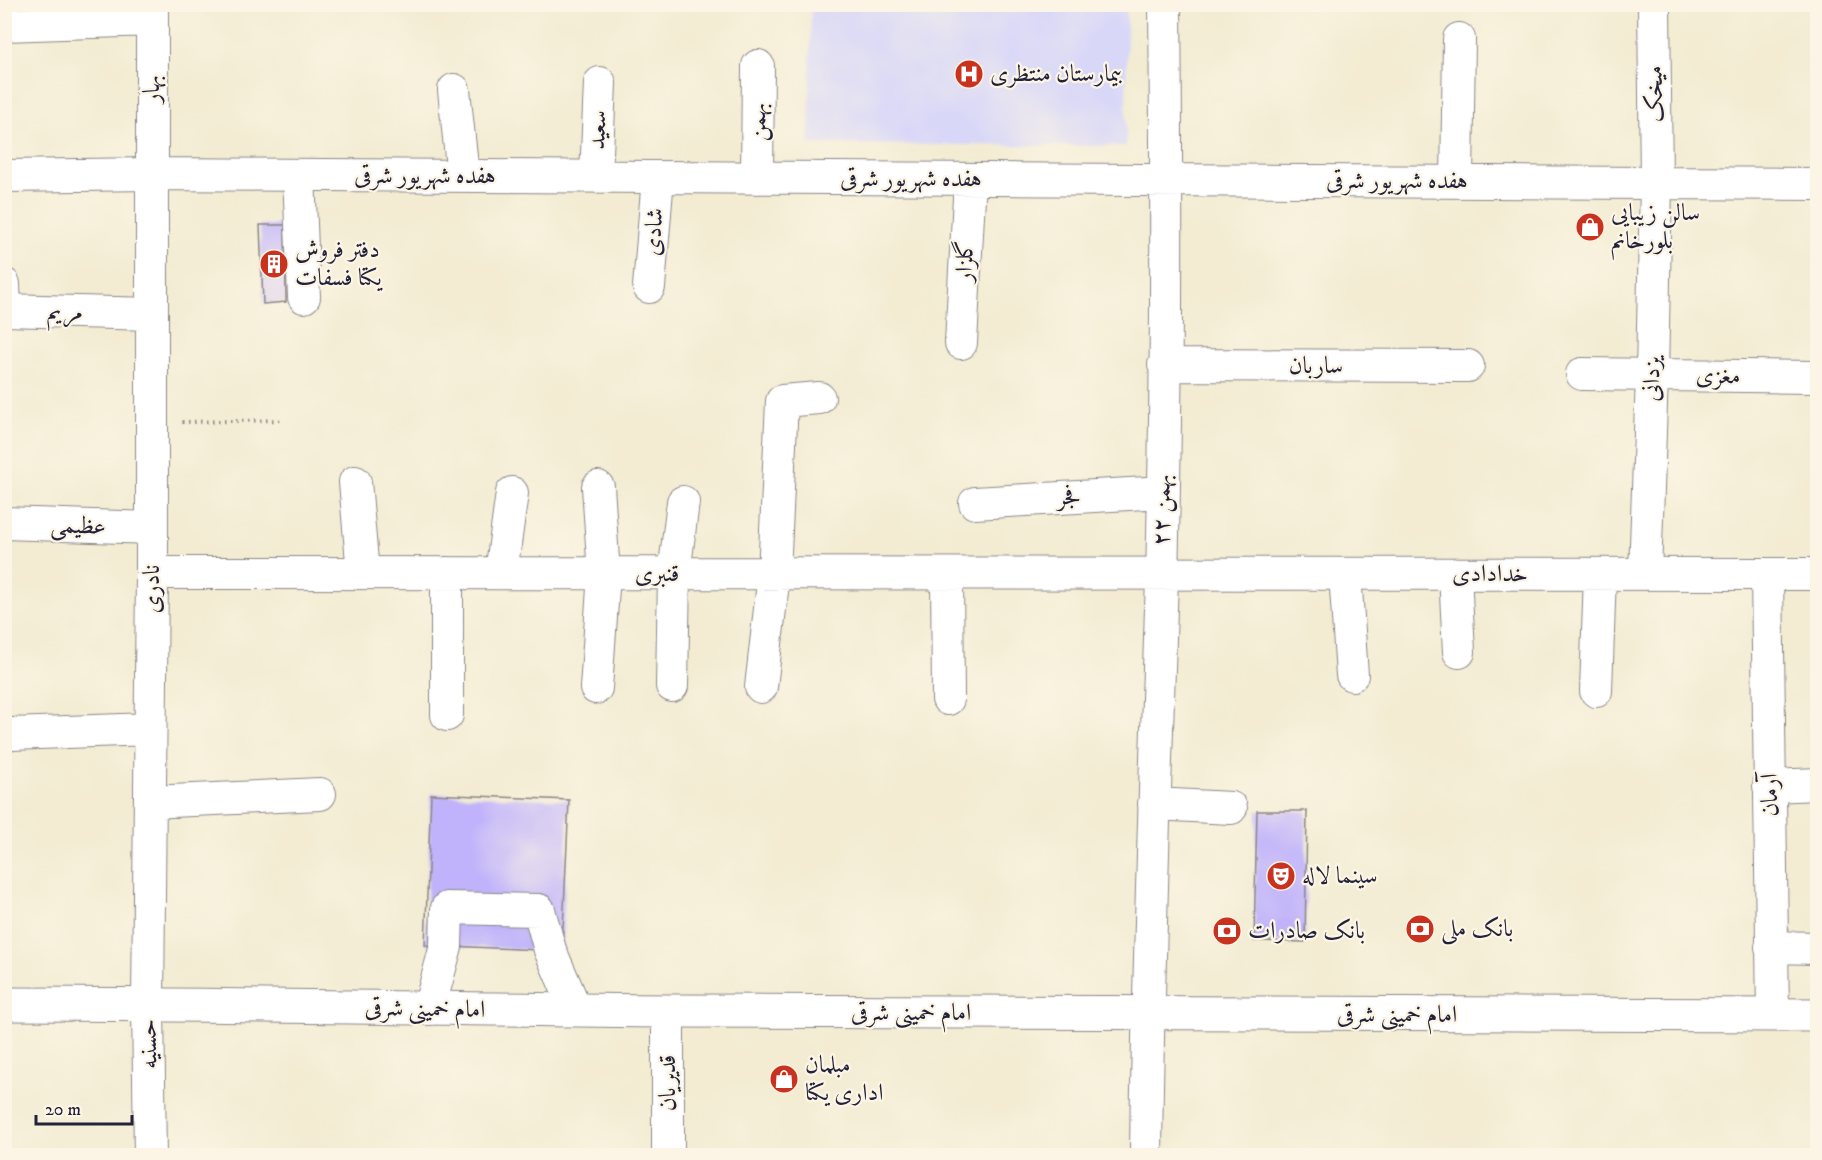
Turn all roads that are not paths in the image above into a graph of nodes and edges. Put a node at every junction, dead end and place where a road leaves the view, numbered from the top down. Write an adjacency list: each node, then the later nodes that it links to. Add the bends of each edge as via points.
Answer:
1 (1165, 4): 17 (street, ۲۲ بهمن)
2 (1654, 4): 19 (street, میخک)
3 (152, 12): 4 (street); 9 (street, بهار)
4 (4, 25)
5 (1459, 39): 18 (street)
6 (758, 66): 15 (street, بهمن)
7 (600, 83): 13 (street, سعید)
8 (454, 90): 12 (street)
9 (152, 174): 10 (street, هفده شهریور شرقی); 11 (street, هفده شهریور شرقی); 24 (street, نادری)
10 (300, 175): 12 (street, هفده شهریور شرقی); 23 (street)
11 (4, 176)
12 (463, 176): 13 (street, هفده شهریور شرقی)
13 (596, 177): 14 (street, هفده شهریور شرقی)
14 (658, 177): 15 (street, هفده شهریور شرقی); 22 (street, شادی)
15 (757, 178): 16 (street, هفده شهریور شرقی)
16 (970, 179): 17 (street, هفده شهریور شرقی); 25 (street, گلزار)
17 (1166, 180): 18 (street, هفده شهریور شرقی); 26 (street, ۲۲ بهمن)
18 (1457, 182): 19 (street, هفده شهریور شرقی)
19 (1656, 183): 20 (street, هفده شهریور شرقی); 29 (street, یزدانی)
20 (1818, 184)
21 (4, 284): 24 (street, مریم, via 5,310)
22 (649, 286)
23 (304, 297)
24 (152, 314): 39 (street, نادری)
25 (961, 343)
26 (1164, 365): 27 (street, ساربان); 34 (street, ۲۲ بهمن)
27 (1468, 366)
28 (1582, 374): 29 (street, مغزی)
29 (1652, 375): 30 (street, مغزی); 52 (street, یزدانی)
30 (1818, 377)
31 (819, 398): 46 (street, via 782,401)
32 (355, 482): 41 (street)
33 (598, 487): 44 (street)
34 (1162, 492): 37 (street, فجر); 48 (street, ۲۲ بهمن)
35 (512, 493): 43 (street)
36 (683, 502): 45 (street)
37 (975, 503)
38 (4, 523): 39 (street, عظیمی)
39 (152, 528): 40 (street, نادری)
40 (152, 573): 41 (street, قنبری); 63 (street, نادری)
41 (363, 573): 42 (street, قنبری)
42 (447, 573): 43 (street, قنبری); 62 (street)
43 (501, 573): 44 (street, قنبری)
44 (604, 574): 45 (street, قنبری); 59 (street)
45 (674, 574): 46 (street, قنبری); 57 (street)
46 (774, 574): 47 (street, قنبری); 58 (street)
47 (947, 574): 48 (street, قنبری); 61 (street)
48 (1162, 574): 49 (street, خدادادی); 69 (street, ۲۲ بهمن)
49 (1346, 574): 50 (street, خدادادی); 56 (street)
50 (1455, 574): 51 (street, خدادادی); 55 (street)
51 (1600, 574): 52 (street, خدادادی); 60 (street)
52 (1645, 574): 53 (street, خدادادی)
53 (1767, 574): 54 (street, خدادادی); 66 (street, آرمان)
54 (1818, 574)
55 (1459, 652)
56 (1353, 675)
57 (672, 686)
58 (761, 687)
59 (596, 688)
60 (1596, 691)
61 (948, 699)
62 (447, 715)
63 (150, 729): 64 (street); 68 (street, نادری)
64 (10, 734)
65 (1818, 784): 66 (street)
66 (1769, 786): 71 (street, آرمان)
67 (320, 794): 68 (street)
68 (150, 802): 74 (street, نادری)
69 (1154, 804): 70 (street); 78 (street, ۲۲ بهمن)
70 (1231, 808)
71 (1771, 947): 72 (street); 79 (street, آرمان)
72 (1818, 948)
73 (4, 1004): 74 (main road, امام خمینی شرقی)
74 (148, 1004): 75 (main road, امام خمینی شرقی); 81 (street, حسنیه)
75 (429, 1009): 76 (main road, امام خمینی شرقی); 76 (street, via 446,946 447,908 539,910 550,950)
76 (576, 1010): 77 (main road, امام خمینی شرقی)
77 (668, 1011): 78 (main road, امام خمینی شرقی); 82 (street, قدیریان)
78 (1147, 1015): 79 (main road, امام خمینی شرقی); 83 (street, ۲۲ بهمن)
79 (1773, 1015): 80 (main road, امام خمینی شرقی)
80 (1818, 1015)
81 (150, 1155)
82 (668, 1155)
83 (1146, 1155)

